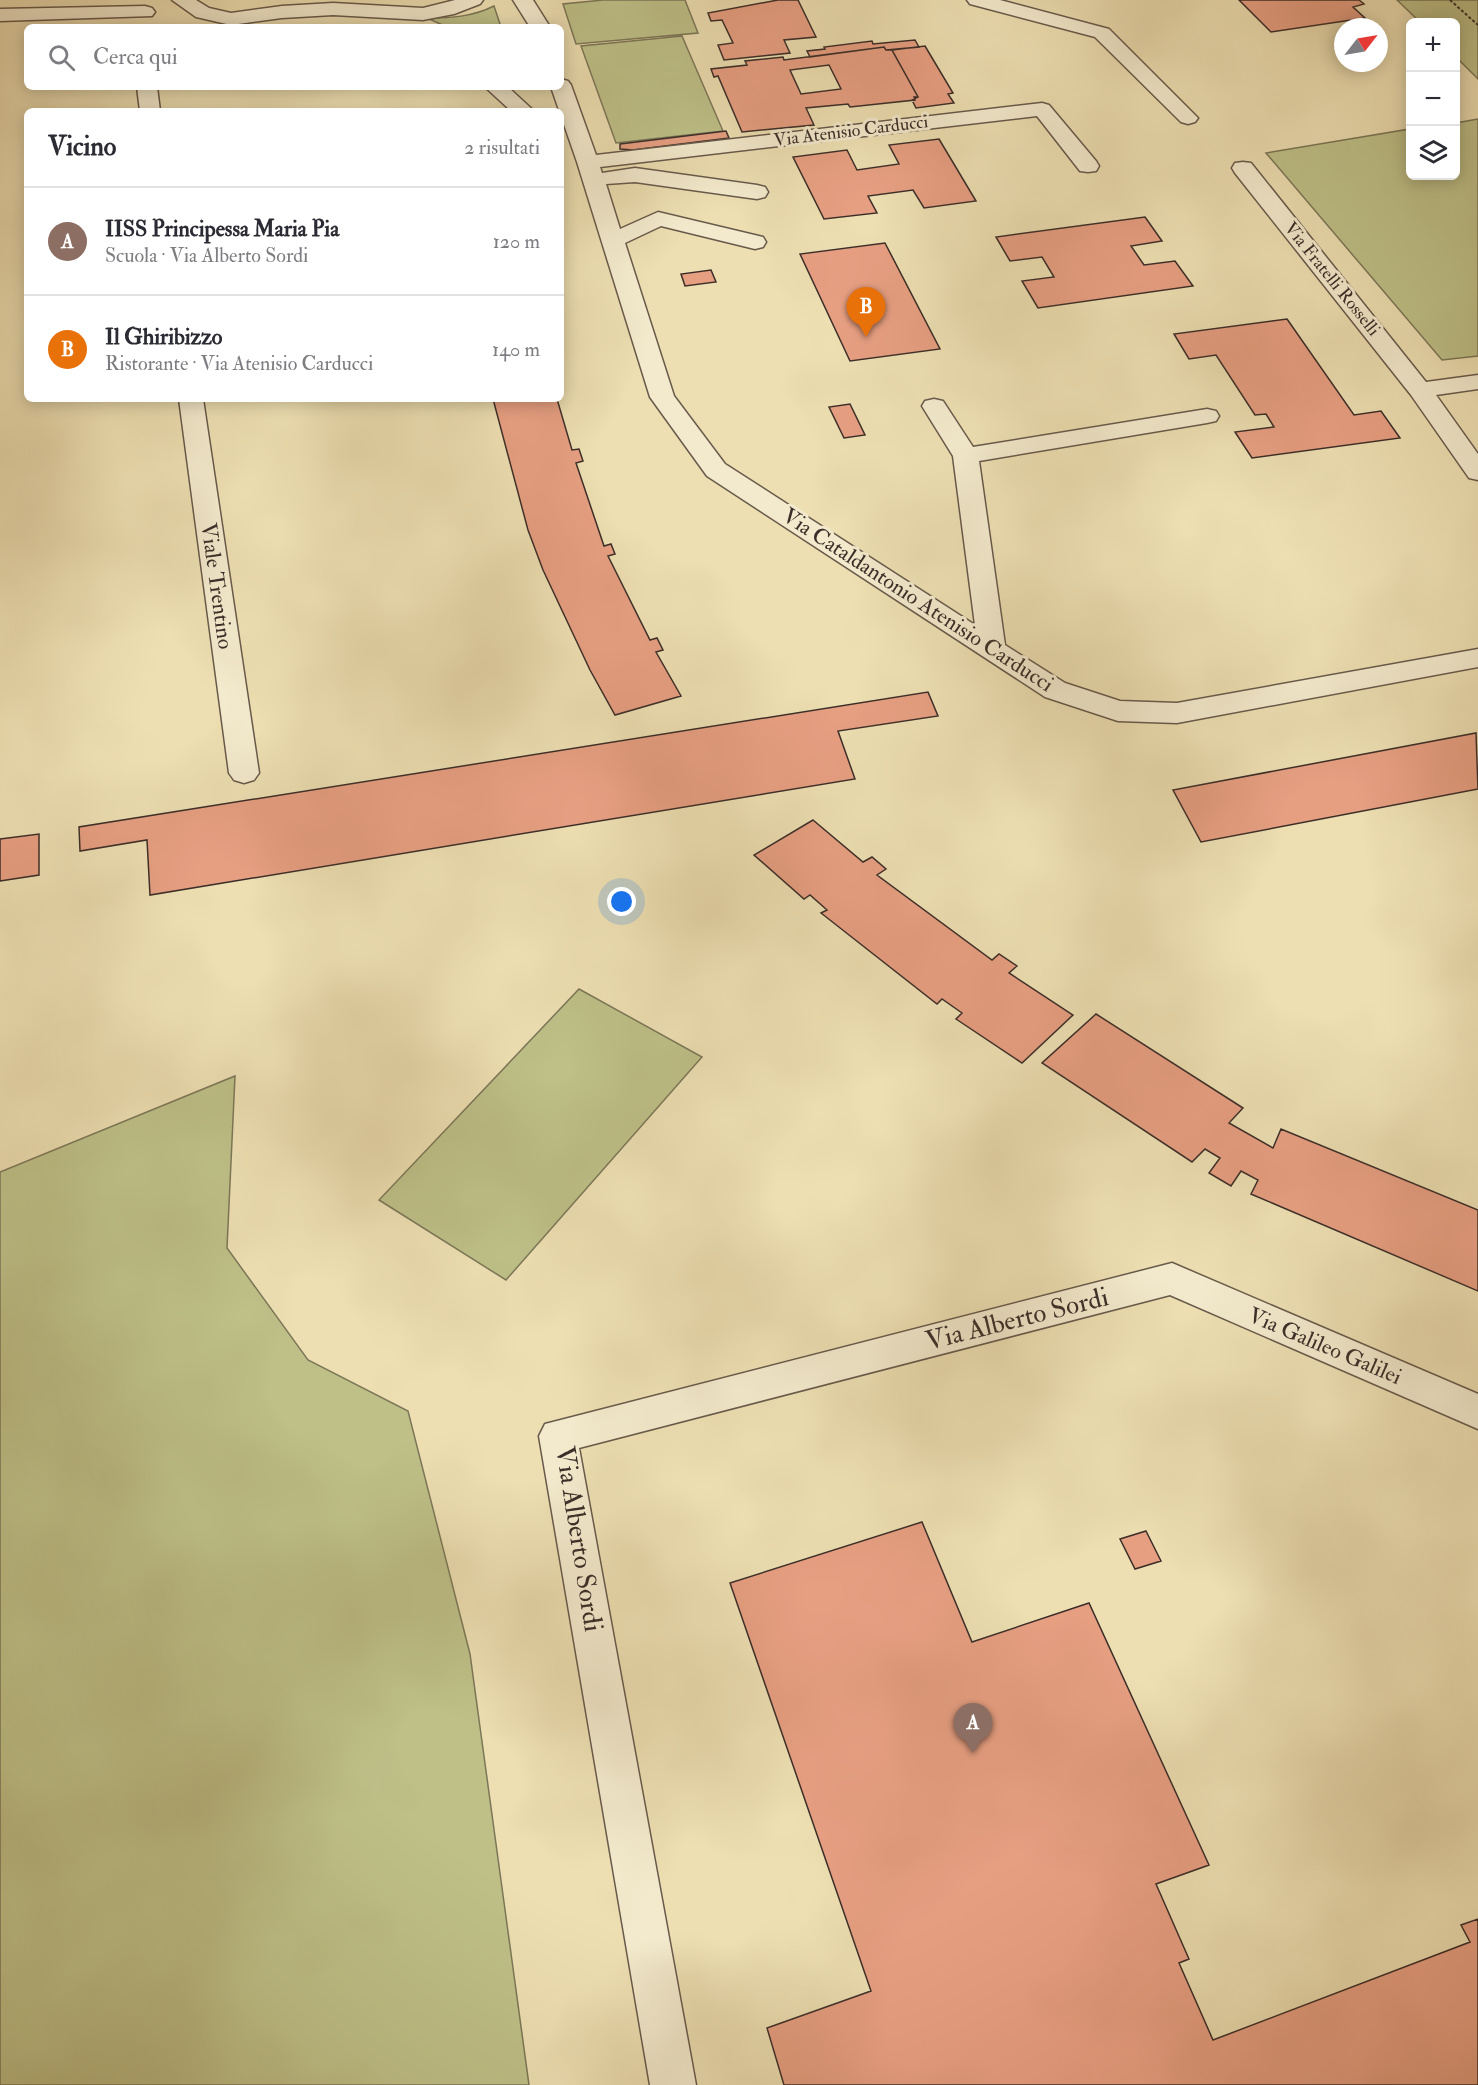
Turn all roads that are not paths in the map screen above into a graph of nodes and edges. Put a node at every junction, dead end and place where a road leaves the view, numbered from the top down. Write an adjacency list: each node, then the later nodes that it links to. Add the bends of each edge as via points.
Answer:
1 (473, 0): 6 (street, via 423,14)
2 (523, 0): 12 (street)
3 (533, 0): 13 (street)
4 (976, 0): 19 (street, via 1101,33)
5 (183, 1): 8 (street, via 203,14); 9 (street, via 160,6)
6 (362, 9): 8 (street); 11 (street)
7 (0, 15): 9 (street)
8 (231, 18): 10 (street)
9 (140, 20)
10 (215, 24)
11 (401, 24)
12 (538, 24)
13 (539, 24)
14 (147, 90): 17 (street)
15 (499, 90): 18 (street)
16 (562, 90): 23 (street)
17 (150, 108)
18 (520, 108)
19 (1188, 118)
20 (564, 149): 23 (street)
21 (1088, 166): 23 (street, Via Atenisio Carducci, via 1042,110)
22 (1243, 168): 28 (street, Via Fratelli Rosselli)
23 (590, 171): 24 (street); 25 (street, Via Cataldantonio Atenisio Carducci)
24 (757, 192)
25 (612, 241): 26 (street, via 658,219); 34 (street, Via Cataldantonio Atenisio Carducci, via 662,397 716,470)
26 (755, 242)
27 (1478, 382): 28 (street)
28 (1420, 390): 33 (street, Via Fratelli Rosselli)
29 (191, 402): 36 (street, Viale Trentino)
30 (934, 406): 32 (street)
31 (1207, 416): 32 (street)
32 (966, 456): 34 (street)
33 (1478, 472)
34 (992, 649): 35 (street, Via Cataldantonio Atenisio Carducci, via 1055,690 1118,711 1177,713)
35 (1478, 658)
36 (244, 773)
37 (1172, 1279): 38 (street, Via Galileo Galilei); 39 (street, Via Alberto Sordi, via 558,1436)
38 (1478, 1412)
39 (673, 2085)

